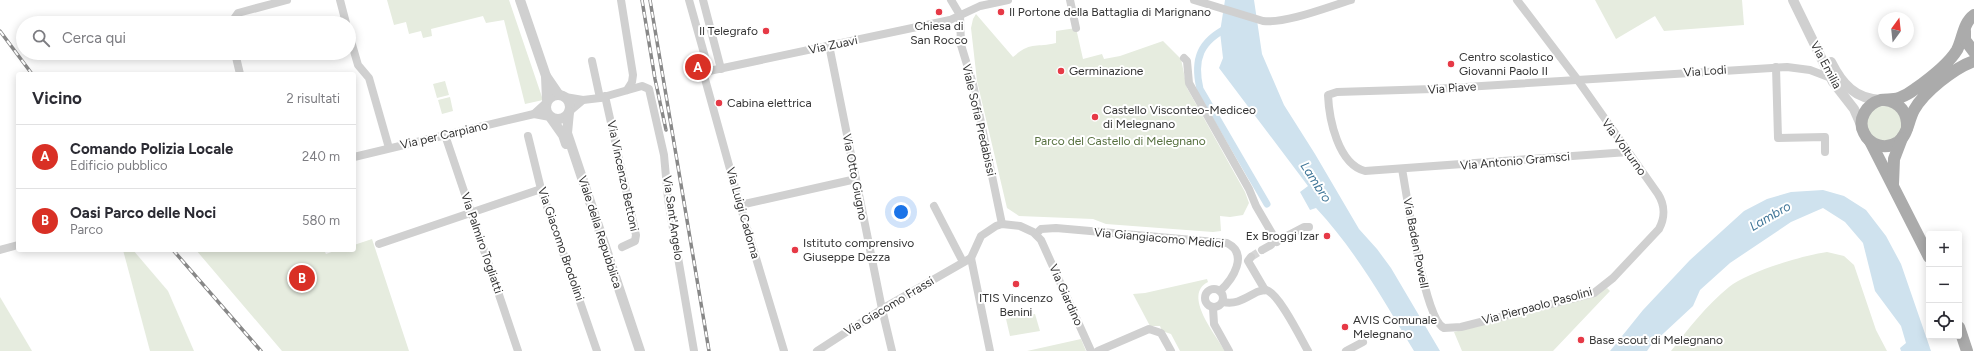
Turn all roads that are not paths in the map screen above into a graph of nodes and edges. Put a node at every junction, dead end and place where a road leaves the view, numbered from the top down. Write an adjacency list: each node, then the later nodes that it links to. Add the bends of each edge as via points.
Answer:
1 (287, 0): 17 (street, via 238,13)
2 (340, 0): 18 (street)
3 (520, 0): 32 (street, Viale della Repubblica)
4 (621, 0): 35 (street, via 633,75)
5 (689, 0): 31 (street, Via Luigi Cadorna)
6 (703, 0): 29 (street)
7 (951, 0): 15 (street)
8 (1070, 0): 19 (street)
9 (1194, 0): 10 (street, via 1265,21 1289,18)
10 (1351, 0)
11 (1517, 0): 34 (street, Via Volturno)
12 (1793, 0): 33 (street, Via Emilia)
13 (1798, 0): 40 (street, Via Emilia, via 1844,84 1862,96)
14 (1003, 1): 15 (street, Via Zuavi, via 980,6)
15 (960, 15): 21 (street, Via Zuavi, via 947,21); 62 (street, Viale Sofia Predabissi, via 961,45 972,84)
16 (1974, 15): 20 (main road)
17 (235, 16)
18 (344, 16)
19 (1076, 28)
20 (1965, 28): 22 (main road, via 1965,40); 40 (main road, via 1956,51 1925,81 1904,95)
21 (829, 46): 29 (street, Via Zuavi); 55 (street, Via Otto Giugno)
22 (1974, 52)
23 (356, 57): 50 (street, via 359,67 369,78)
24 (1184, 58): 65 (street, via 1187,61 1187,76 1191,88)
25 (237, 60): 30 (street)
26 (592, 61): 38 (street, Via Vincenzo Bettoni)
27 (1974, 61): 46 (main road, via 1956,70 1920,102 1912,113)
28 (1776, 67): 33 (street, Via Lodi, via 1805,68); 34 (street, Via Lodi); 52 (street, via 1778,138 1825,137)
29 (721, 69): 31 (street, Via Zuavi)
30 (240, 72)
31 (707, 72): 58 (street, Via Luigi Cadorna, via 707,85)
32 (546, 76): 37 (street, Viale della Repubblica); 41 (street, Viale della Repubblica)
33 (1831, 78): 45 (street, Via Emilia, via 1854,109)
34 (1577, 79): 36 (street, Via Piave, via 1445,89 1337,92); 51 (street, Via Volturno)
35 (630, 89): 38 (street); 87 (street, Via Sant'Angelo, via 646,86 650,90 664,155)
36 (1328, 95): 54 (street, Via Antonio Gramsci, via 1335,134 1351,164 1365,171)
37 (562, 96): 39 (street); 41 (street, via 554,95); 42 (street, Viale della Repubblica, via 569,102)
38 (603, 97): 39 (street); 68 (street, Via Vincenzo Bettoni, via 636,236 633,243)
39 (583, 100): 42 (street)
40 (1883, 100): 45 (main road, via 1873,103 1865,111); 46 (main road, via 1891,101 1903,109 1906,115)
41 (547, 102): 43 (street, Via per Carpiano); 44 (street, Viale della Repubblica, via 546,111)
42 (570, 112): 44 (street, via 562,119); 86 (street, Viale della Repubblica, via 567,133)
43 (534, 114): 44 (street, Via per Carpiano); 47 (street, Via per Carpiano)
44 (550, 117): 85 (street, Viale della Repubblica, via 566,144)
45 (1862, 127): 49 (main road)
46 (1905, 133): 49 (main road, via 1898,142 1887,146); 56 (main road, via 1894,159)
47 (445, 135): 50 (street, Via per Carpiano); 60 (street, Via Palmiro Togliatti)
48 (528, 136): 57 (street, Via Giacomo Brodolini)
49 (1870, 141): 56 (main road)
50 (389, 148): 53 (street, Via per Carpiano)
51 (1628, 152): 54 (street, Via Antonio Gramsci); 61 (street, Via Volturno, via 1660,196)
52 (1825, 152)
53 (356, 156)
54 (1402, 169): 80 (street, Via Baden Powell, via 1426,295)
55 (856, 179): 58 (street); 79 (street, Via Otto Giugno)
56 (1894, 185): 71 (main road)
57 (541, 188): 60 (street); 84 (street, Via Giacomo Brodolini)
58 (740, 205): 88 (street, Via Luigi Cadorna)
59 (934, 206): 74 (street)
60 (471, 212): 66 (street); 83 (street, Via Palmiro Togliatti)
61 (1663, 217): 80 (street, Via Pierpaolo Pasolini, via 1657,230 1626,264 1610,281 1594,292 1452,328 1442,327)
62 (1002, 224): 64 (street, via 1020,226); 73 (street, via 981,236)
63 (1309, 227): 65 (street, via 1304,227)
64 (1038, 236): 76 (street, Via Giangiacomo Medici, via 1041,229 1056,228 1227,243 1236,252 1238,263 1232,277); 92 (street, Via Giardino)
65 (1277, 242): 70 (street)
66 (379, 244)
67 (16, 246): 69 (street)
68 (622, 247)
69 (0, 250)
70 (1262, 250)
71 (1926, 251)
72 (1251, 257): 75 (street, via 1248,261)
73 (971, 258): 74 (street, Via Giacomo Frassi); 91 (street)
74 (963, 262): 79 (street, Via Giacomo Frassi)
75 (1265, 290): 77 (street, via 1237,302); 96 (street, via 1277,298)
76 (1220, 291): 77 (street); 78 (street, via 1211,289 1206,293 1205,302)
77 (1223, 302): 78 (street, via 1219,307)
78 (1213, 308): 95 (street, via 1215,327)
79 (882, 309): 89 (street, Via Giacomo Frassi); 90 (street, Via Otto Giugno)
80 (1433, 315)
81 (1962, 336): 98 (main road)
82 (1362, 342): 97 (street)
83 (518, 351)
84 (597, 351)
85 (634, 351)
86 (640, 351)
87 (694, 351)
88 (784, 351)
89 (817, 351)
90 (892, 351)
91 (990, 351)
92 (1090, 351)
93 (1098, 351): 94 (street, via 1150,329 1161,333)
94 (1171, 351)
95 (1229, 351)
96 (1308, 351)
97 (1346, 351)
98 (1967, 351)

